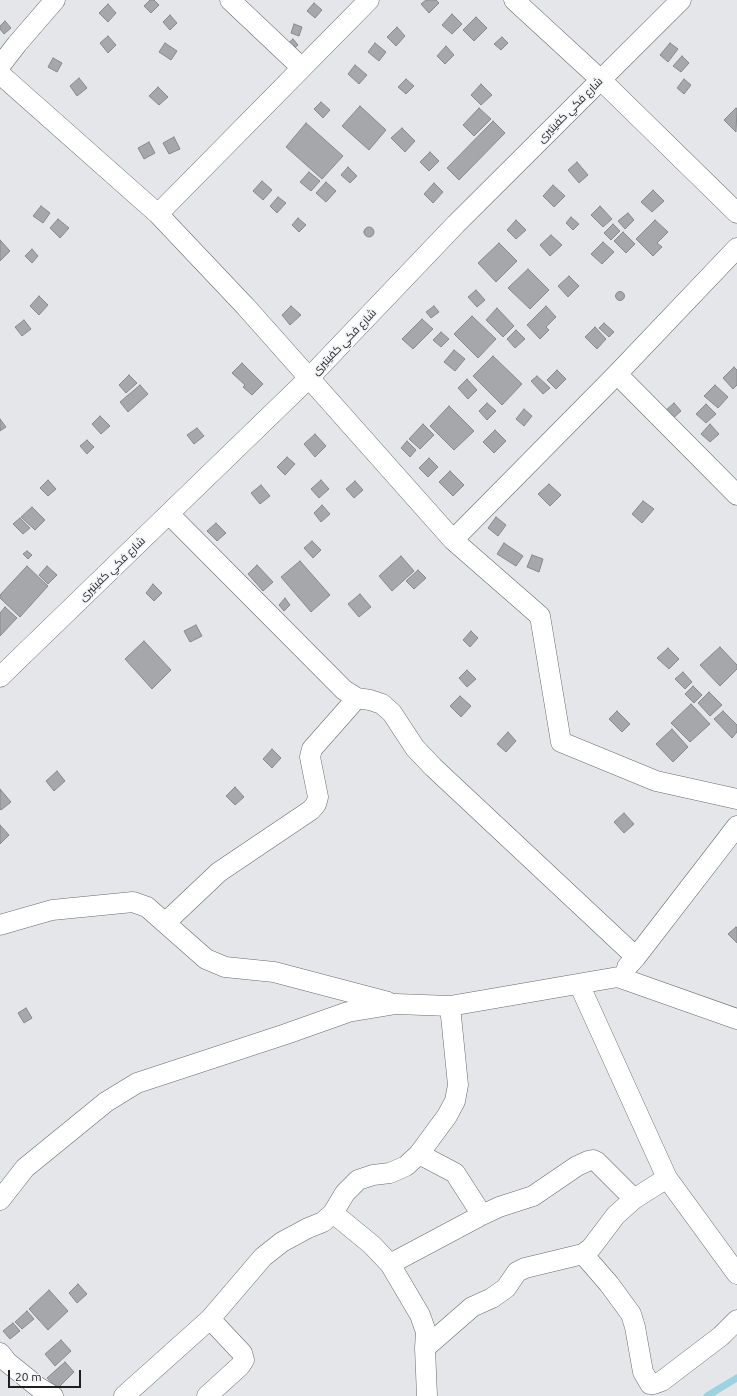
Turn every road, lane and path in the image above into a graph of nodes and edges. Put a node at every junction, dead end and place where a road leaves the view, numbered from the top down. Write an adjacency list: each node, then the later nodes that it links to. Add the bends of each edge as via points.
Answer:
1 (55, 0): 6 (street)
2 (230, 0): 7 (street)
3 (369, 0): 7 (street)
4 (514, 0): 9 (street)
5 (681, 0): 9 (street, شارع فكي كفيتيرى)
6 (0, 66)
7 (302, 68): 11 (street)
8 (0, 74): 11 (street)
9 (601, 80): 10 (street); 14 (street, شارع فكي كفيتيرى, via 456,224)
10 (737, 212)
11 (158, 214): 14 (street)
12 (737, 248): 13 (street)
13 (617, 374): 15 (street); 17 (street)
14 (309, 378): 16 (street, شارع فكي كفيتيرى); 17 (street)
15 (737, 495)
16 (169, 514): 18 (street, شارع فكي كفيتيرى); 19 (street, via 344,690)
17 (453, 540): 20 (street, via 540,616 561,742 656,781)
18 (0, 677)
19 (357, 698): 22 (street, via 312,749 310,756 318,797 311,810 219,872); 24 (street, via 382,704 392,713 415,748 433,767)
20 (737, 799)
21 (737, 826): 24 (street)
22 (165, 923): 23 (street, via 147,907 133,902 52,910); 27 (street, via 206,959 226,967 274,972)
23 (0, 925)
24 (636, 957): 25 (street)
25 (618, 977): 26 (street); 29 (street)
26 (579, 984): 28 (street); 31 (street)
27 (396, 1004): 28 (street); 33 (street, via 348,1012 137,1083 106,1102 24,1168)
28 (450, 1006): 30 (street, via 458,1085 455,1101)
29 (737, 1019)
30 (419, 1154): 34 (street, via 406,1166 390,1173 358,1180 345,1193); 35 (street, via 455,1173)
31 (667, 1178): 32 (street); 38 (street)
32 (634, 1199): 35 (street, via 593,1160 577,1166 533,1196); 36 (street, via 616,1215 591,1248)
33 (0, 1200)
34 (333, 1212): 37 (street); 39 (street, via 323,1222 282,1242 263,1257)
35 (482, 1215): 37 (street)
36 (583, 1254): 40 (street, via 631,1314 643,1372 650,1384 662,1380 721,1336); 41 (street, via 517,1272 499,1294 472,1307)
37 (390, 1264): 41 (street, via 420,1315 426,1332)
38 (737, 1274)
39 (210, 1319): 44 (street); 45 (street, via 242,1353 244,1360)
40 (737, 1320)
41 (425, 1348): 46 (street)
42 (0, 1353): 43 (street, via 38,1387)
43 (53, 1396)
44 (124, 1396)
45 (207, 1396)
46 (427, 1396)

